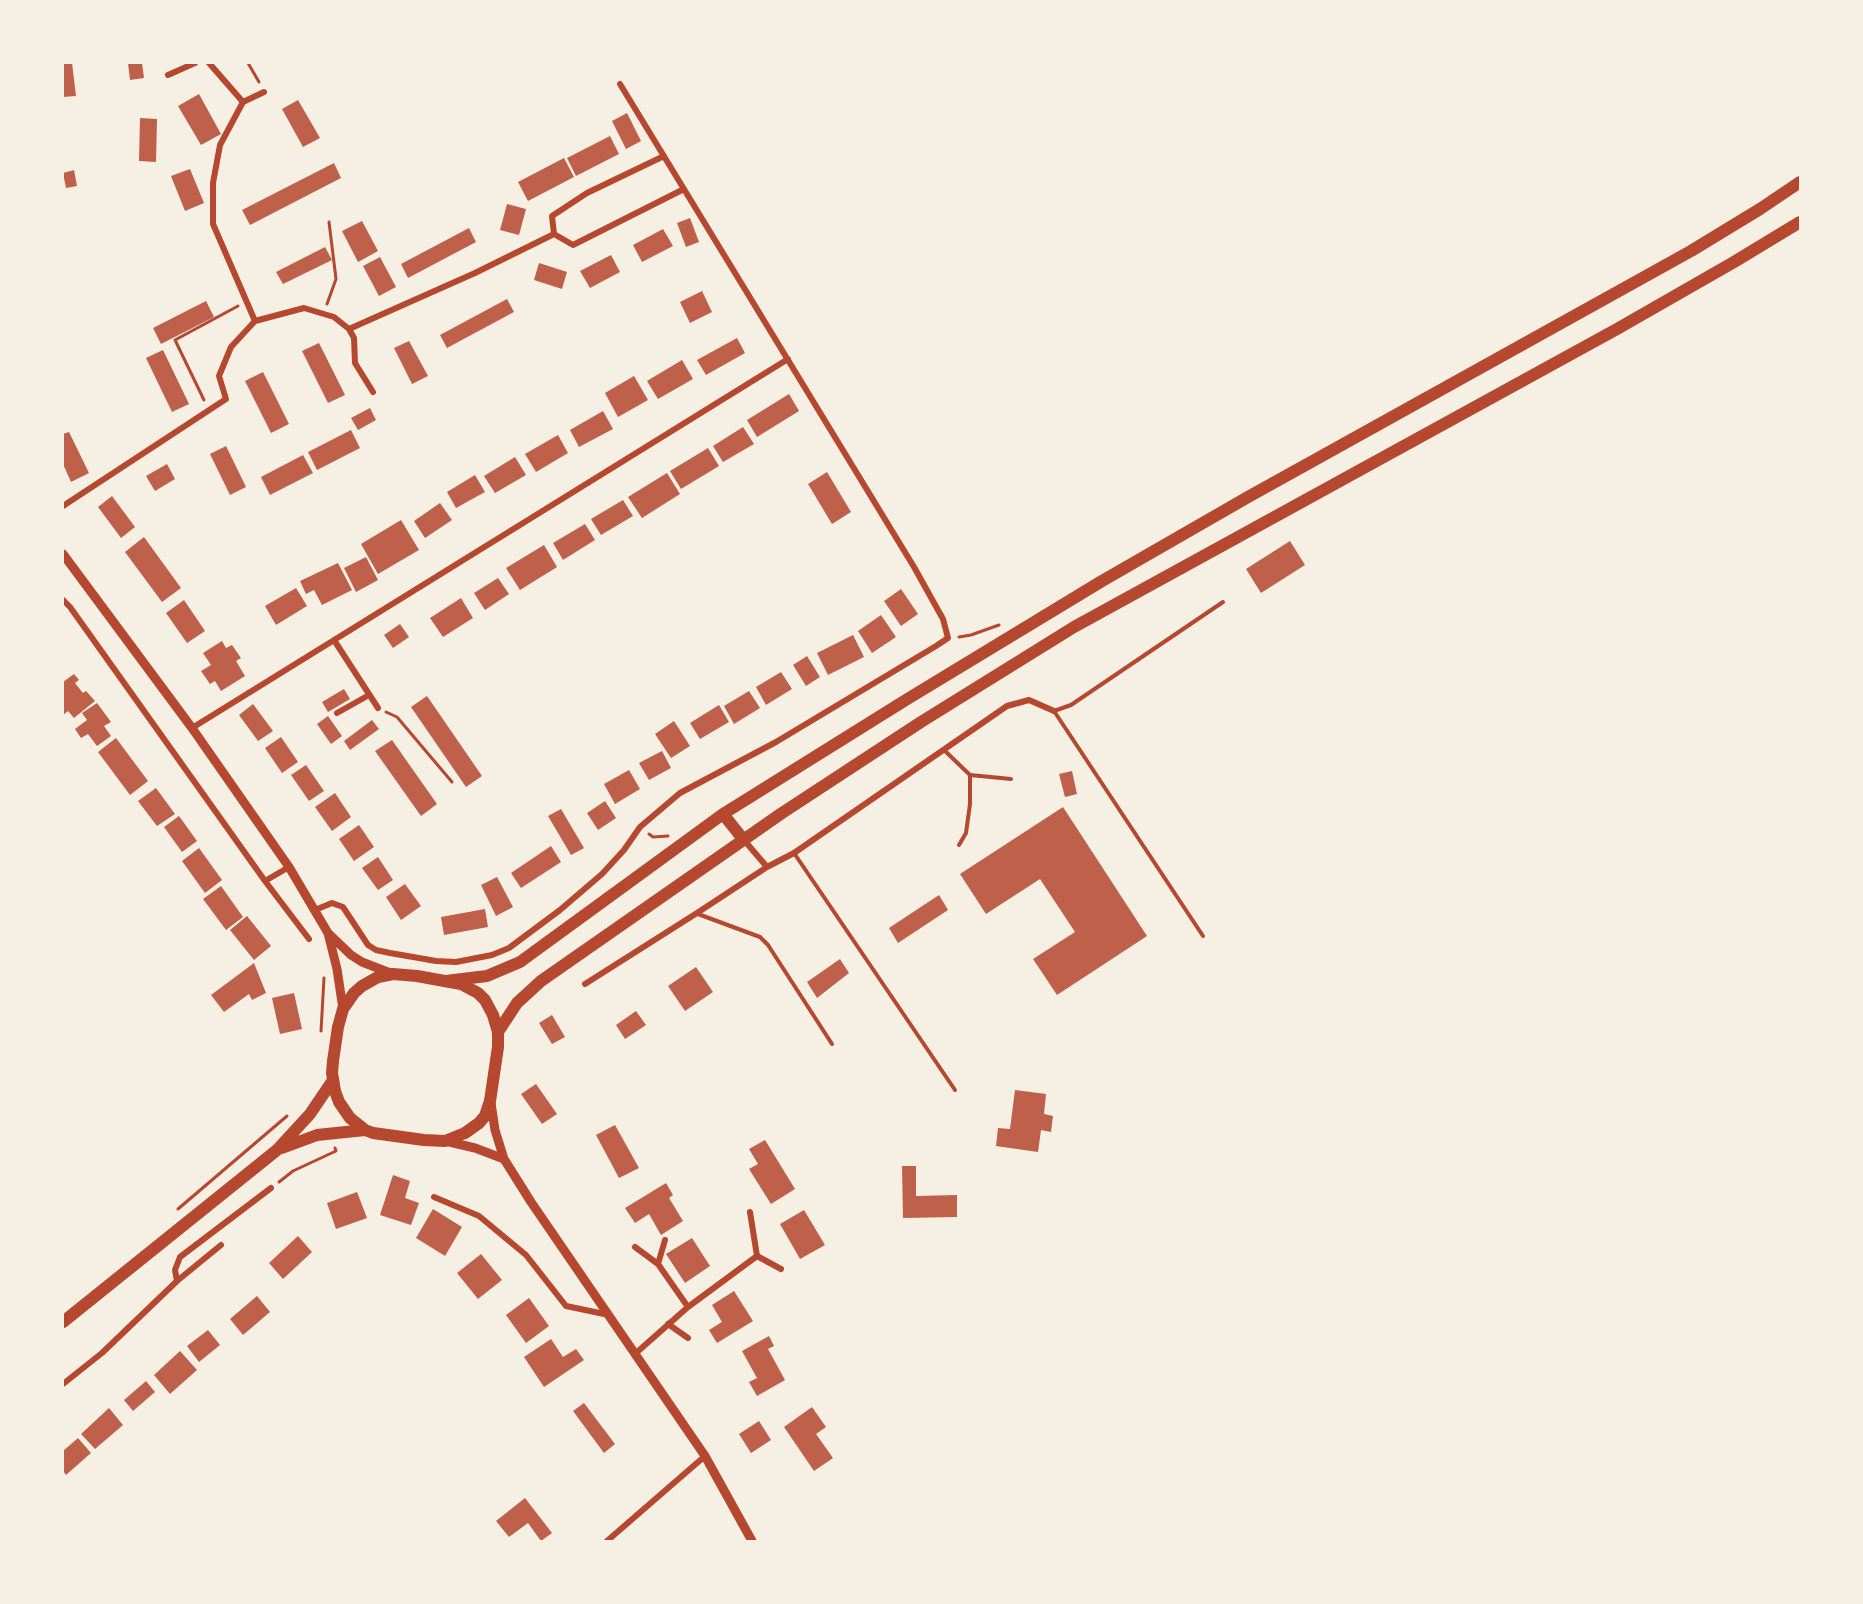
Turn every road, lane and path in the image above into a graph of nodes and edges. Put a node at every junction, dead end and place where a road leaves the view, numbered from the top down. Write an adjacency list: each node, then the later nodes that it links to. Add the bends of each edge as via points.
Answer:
1 (195, 63): 4 (street)
2 (209, 63): 7 (street)
3 (248, 63): 6 (path)
4 (168, 75)
5 (620, 84): 8 (street)
6 (264, 92): 7 (street)
7 (243, 102): 14 (street, via 220,145 213,183 213,225)
8 (664, 156): 10 (street); 13 (street, via 587,193 552,216)
9 (1800, 182): 35 (main road, via 1691,251 1102,581)
10 (684, 189): 13 (street, via 573,245); 18 (street)
11 (329, 222): 15 (path, via 336,279)
12 (1800, 222): 38 (main road, via 1617,329 1074,627)
13 (554, 234): 17 (street)
14 (247, 302): 16 (street); 20 (path, via 175,340)
15 (323, 314): 16 (street, via 304,309); 17 (street)
16 (255, 321): 20 (street, via 231,347 219,376 226,399)
17 (349, 329): 19 (street, via 354,338 356,363)
18 (788, 359): 25 (street); 36 (street, via 914,567 943,619 948,638 776,742 680,793)
19 (373, 392)
20 (209, 409): 21 (street)
21 (63, 506)
22 (63, 554): 30 (street)
23 (63, 600): 43 (street)
24 (1222, 602): 28 (lane, via 1071,705)
25 (334, 640): 26 (street); 30 (street)
26 (369, 695): 27 (street); 29 (street)
27 (378, 708): 34 (path, via 397,717)
28 (1054, 711): 31 (street, via 1029,700 1007,706); 47 (lane)
29 (337, 713)
30 (192, 728): 41 (street)
31 (944, 749): 32 (lane); 40 (street)
32 (970, 775): 33 (lane); 39 (lane, via 968,823)
33 (1011, 779)
34 (452, 782)
35 (723, 814): 38 (main road); 51 (main road, via 520,962 487,976)
36 (640, 827): 37 (path, via 652,837); 44 (street, via 602,874 560,910 492,956 436,961 376,950 368,945 343,907 332,903)
37 (672, 836)
38 (744, 839): 42 (street); 54 (main road, via 531,989)
39 (959, 845)
40 (794, 853): 42 (street); 58 (lane)
41 (289, 867): 43 (street); 44 (street)
42 (766, 867): 45 (street)
43 (265, 881): 48 (street)
44 (315, 910): 46 (street)
45 (698, 913): 52 (street); 56 (lane, via 760,937)
46 (328, 933): 50 (street, via 362,962); 53 (street)
47 (1203, 936)
48 (309, 939)
49 (325, 973): 55 (path)
50 (393, 974): 51 (main road); 53 (main road, via 362,986)
51 (446, 981): 54 (main road, via 471,989 485,1000)
52 (585, 984)
53 (343, 1009): 57 (main road)
54 (498, 1032): 59 (main road)
55 (320, 1039)
56 (832, 1044)
57 (333, 1080): 61 (main road, via 339,1102); 63 (main road, via 310,1114)
58 (955, 1090)
59 (490, 1101): 62 (main road, via 479,1123); 65 (street)
60 (291, 1113): 69 (path)
61 (365, 1130): 62 (main road, via 390,1137); 63 (main road, via 317,1135)
62 (445, 1141): 65 (street)
63 (277, 1150): 79 (main road)
64 (336, 1151): 66 (path, via 293,1171)
65 (504, 1160): 78 (street)
66 (271, 1188): 76 (street, via 180,1257 175,1270)
67 (434, 1197): 78 (street, via 479,1216 526,1255 566,1306)
68 (750, 1212): 73 (street)
69 (171, 1215)
70 (665, 1240): 74 (street)
71 (220, 1245): 76 (street)
72 (634, 1246): 74 (street)
73 (757, 1256): 75 (street); 77 (street)
74 (658, 1264): 77 (street)
75 (781, 1269)
76 (177, 1281): 83 (street, via 102,1353)
77 (688, 1307): 80 (street)
78 (609, 1315): 82 (street)
79 (63, 1322)
80 (668, 1324): 81 (street); 82 (street)
81 (688, 1338)
82 (636, 1353): 84 (street)
83 (63, 1384)
84 (705, 1456): 85 (street); 86 (street)
85 (607, 1541)
86 (752, 1541)

